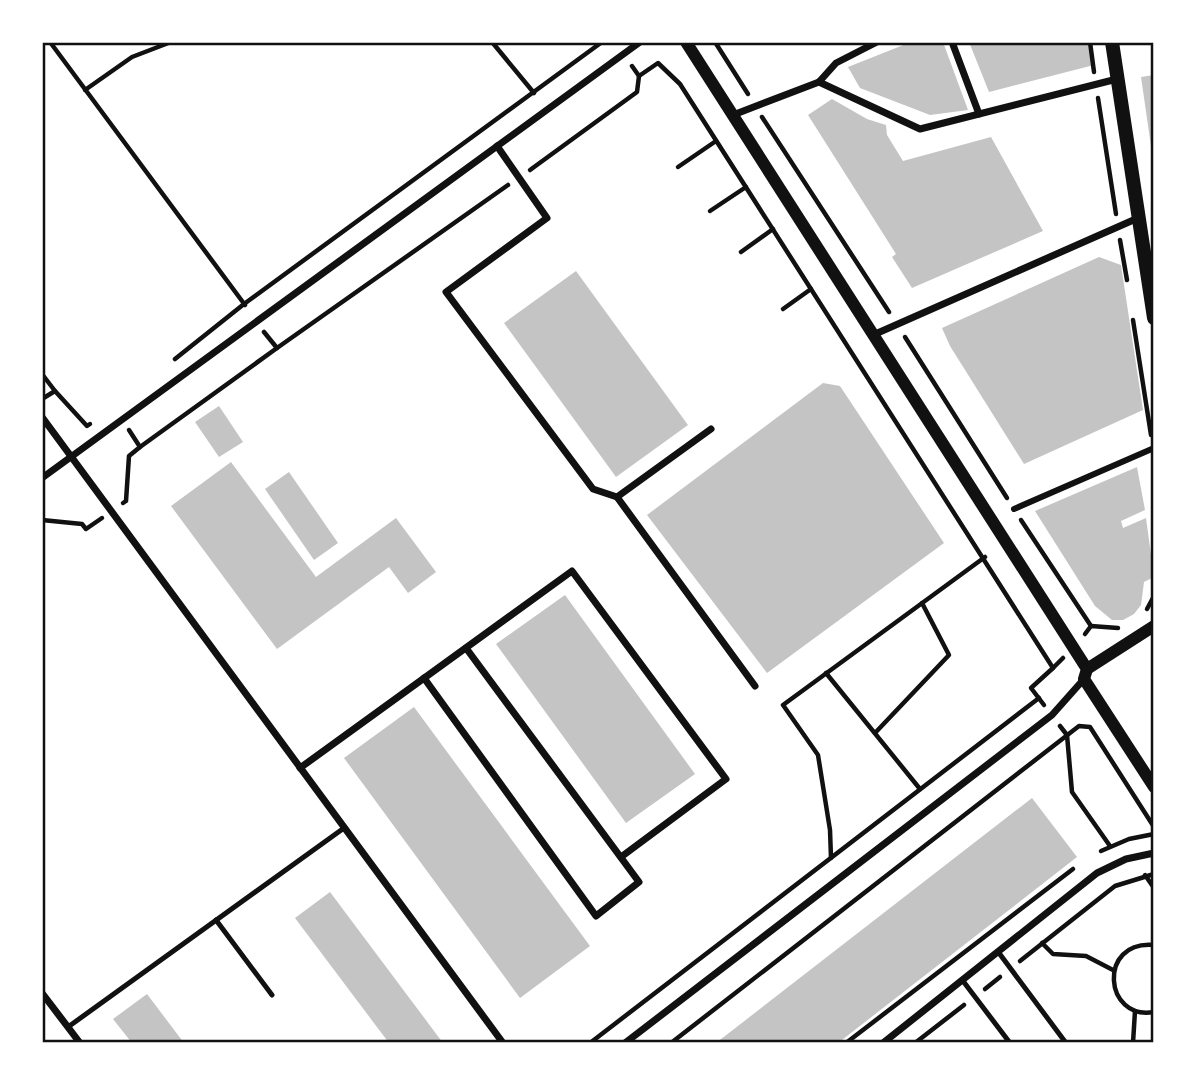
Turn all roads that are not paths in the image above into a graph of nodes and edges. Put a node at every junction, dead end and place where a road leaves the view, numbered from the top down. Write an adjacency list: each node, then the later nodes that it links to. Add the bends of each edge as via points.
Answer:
1 (639, 42): 10 (street)
2 (687, 42): 9 (street)
3 (877, 42): 7 (street, via 836,63)
4 (953, 42): 8 (street)
5 (1112, 42): 6 (main road)
6 (1117, 79): 8 (street); 11 (main road)
7 (819, 82): 8 (street, via 920,129); 9 (street)
8 (979, 114)
9 (733, 115): 13 (street)
10 (497, 146): 17 (street); 19 (street, via 547,218 446,292 593,489)
11 (1138, 218): 12 (main road); 13 (street)
12 (1154, 318)
13 (873, 335): 23 (street)
14 (42, 417): 17 (street)
15 (710, 429): 19 (street)
16 (1154, 448): 20 (street)
17 (71, 457): 18 (street); 26 (street)
18 (42, 478)
19 (617, 497): 25 (street)
20 (1014, 509)
21 (1154, 626): 23 (street)
22 (466, 648): 24 (street); 30 (street); 30 (street, via 572,571 726,779)
23 (1086, 674): 27 (street); 39 (street, via 1052,715)
24 (424, 678): 26 (street); 30 (street, via 596,916 639,882)
25 (755, 686)
26 (300, 768): 28 (street)
27 (1154, 787)
28 (344, 828): 31 (lane); 38 (street)
29 (1154, 853): 32 (street, via 1126,859 1097,873)
30 (621, 857)
31 (216, 920): 35 (lane); 36 (lane)
32 (999, 953): 33 (street); 42 (lane)
33 (963, 981): 40 (street); 41 (lane)
34 (42, 993): 36 (street)
35 (272, 995)
36 (68, 1027): 37 (street)
37 (80, 1043)
38 (503, 1043)
39 (625, 1043)
40 (883, 1043)
41 (1010, 1043)
42 (1066, 1043)

